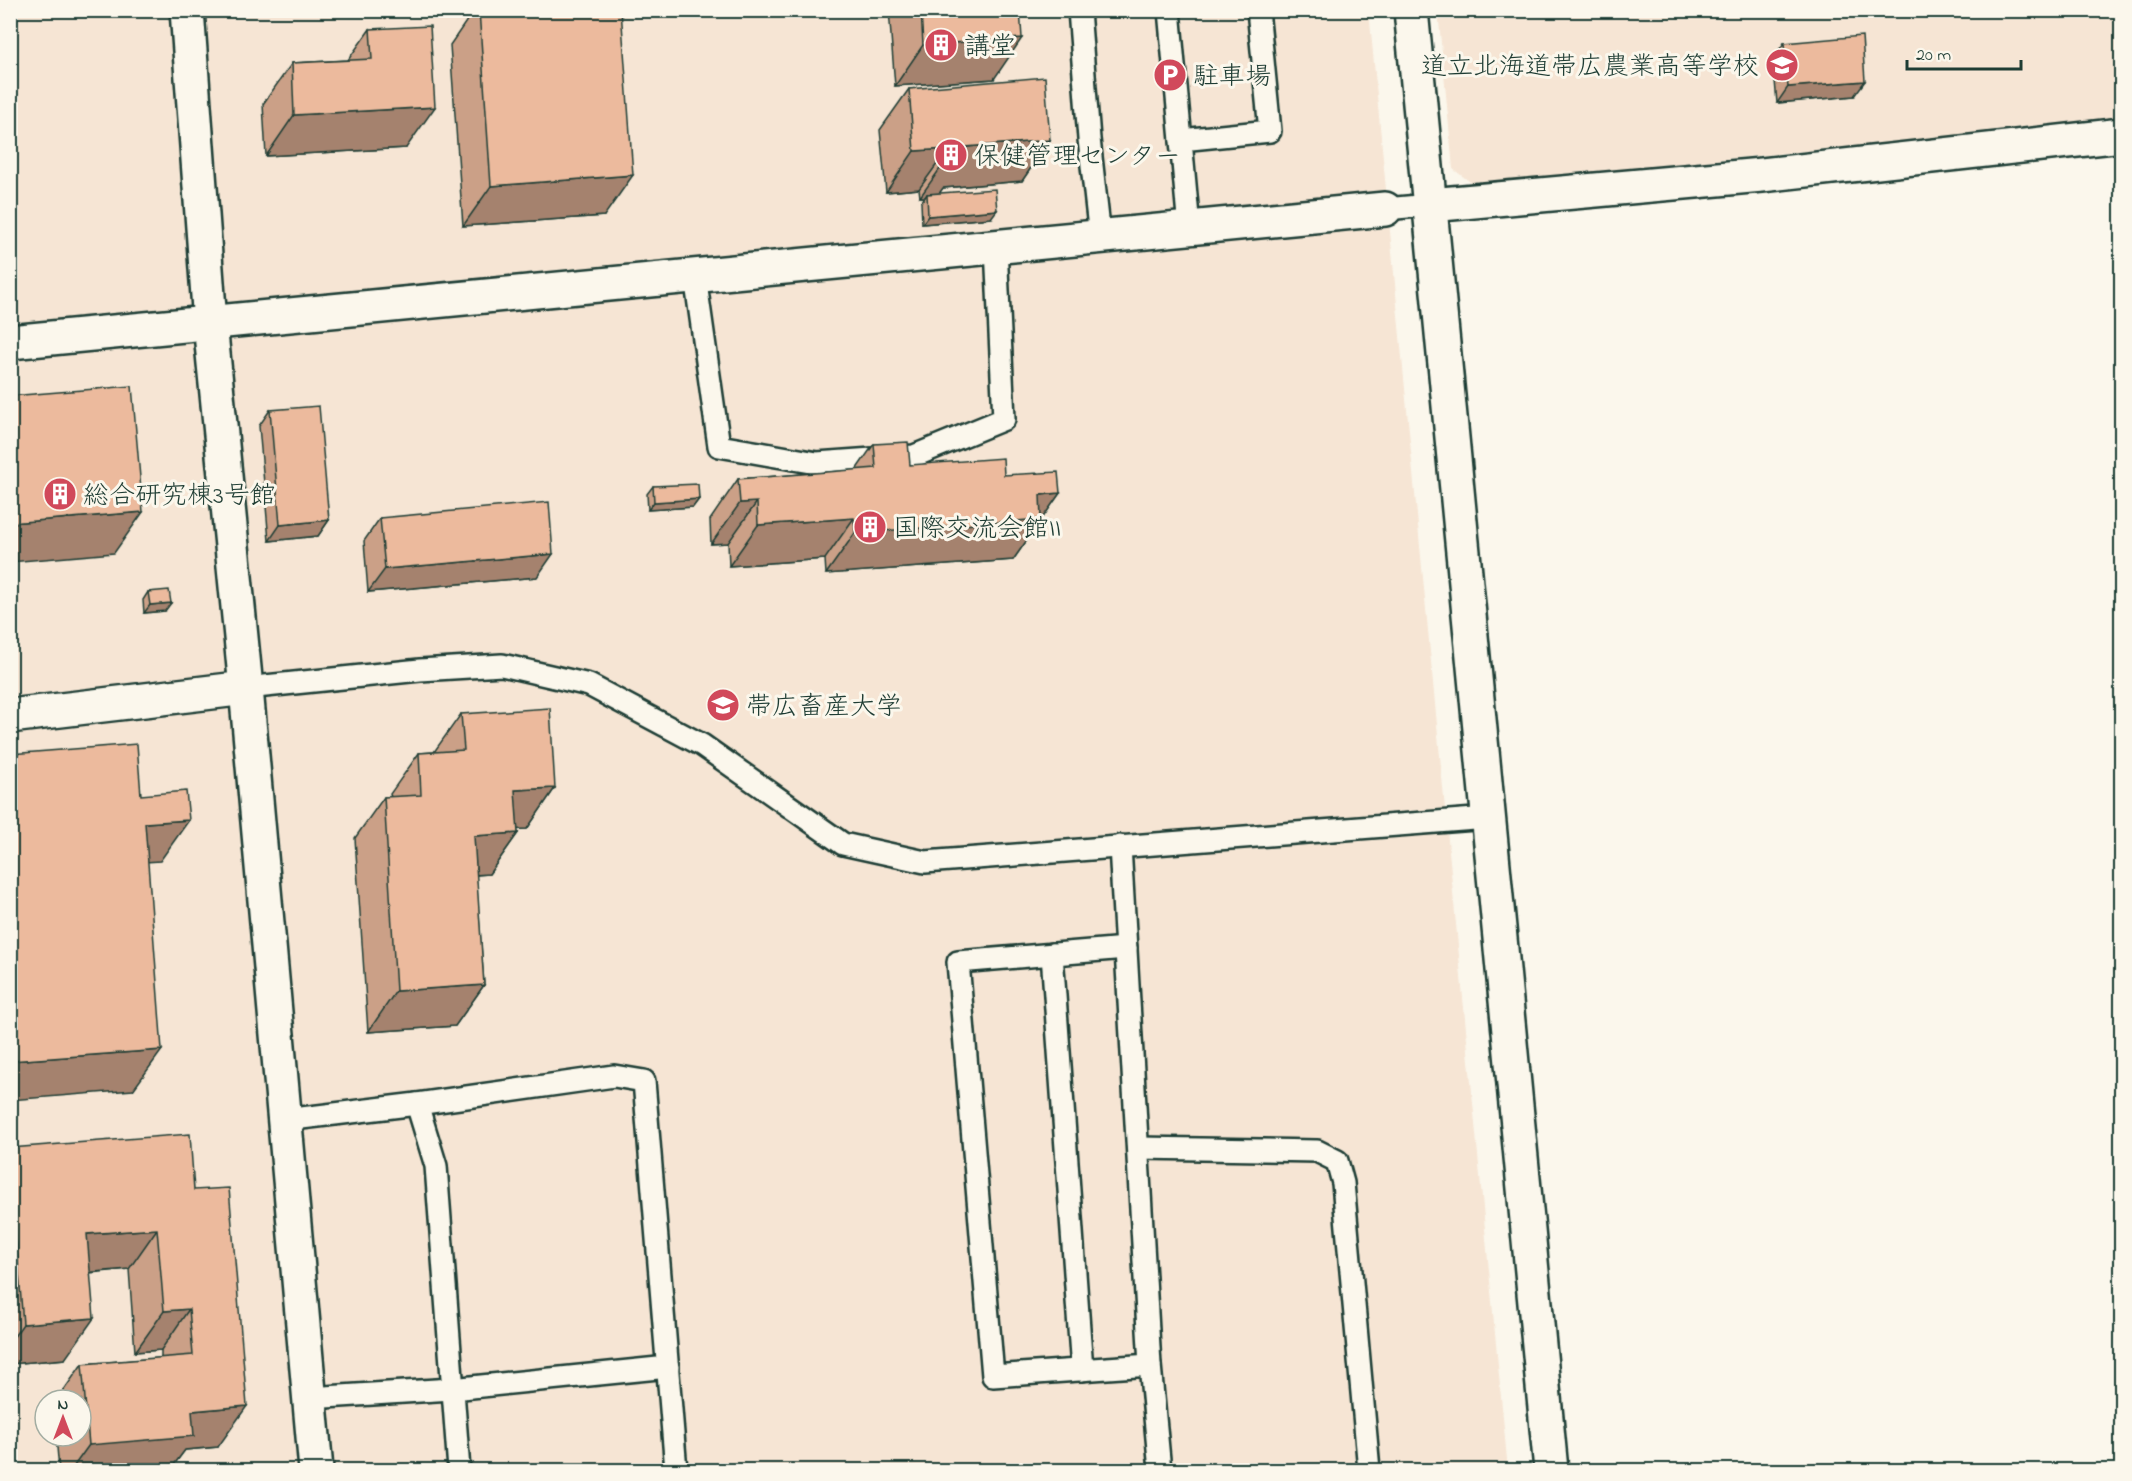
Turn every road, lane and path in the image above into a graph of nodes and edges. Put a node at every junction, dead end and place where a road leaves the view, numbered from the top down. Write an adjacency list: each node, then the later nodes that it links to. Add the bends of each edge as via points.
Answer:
1 (187, 10): 14 (street)
2 (1079, 10): 11 (lane)
3 (1169, 10): 7 (lane)
4 (1258, 10): 7 (lane, via 1270,131)
5 (1411, 10): 8 (street)
6 (2121, 135): 8 (street, via 1762,176)
7 (1180, 140): 10 (lane)
8 (1430, 205): 9 (lane); 18 (street)
9 (1385, 209): 10 (street)
10 (1189, 228): 11 (street)
11 (1100, 237): 12 (street)
12 (996, 247): 13 (street); 13 (lane, via 1004,419 914,456 817,464 718,446)
13 (695, 276): 14 (street)
14 (210, 323): 15 (street); 16 (street)
15 (10, 342)
16 (246, 688): 17 (street); 19 (lane, via 502,665 589,685 702,745 843,844 925,862); 23 (street)
17 (10, 716)
18 (1488, 818): 19 (lane); 35 (street)
19 (1120, 846): 20 (lane)
20 (1126, 948): 21 (lane); 24 (lane)
21 (1052, 954): 27 (lane); 27 (lane, via 958,962 993,1377)
22 (417, 1104): 23 (lane); 26 (lane, via 615,1076 645,1082); 28 (lane, via 436,1166)
23 (285, 1120): 29 (street)
24 (1138, 1148): 25 (lane); 34 (lane, via 1317,1151 1337,1161 1343,1184)
25 (1150, 1365): 27 (lane); 33 (lane)
26 (668, 1367): 28 (lane); 32 (lane)
27 (1082, 1370)
28 (452, 1389): 29 (lane); 31 (lane)
29 (309, 1398): 30 (street)
30 (316, 1470)
31 (459, 1470)
32 (676, 1470)
33 (1160, 1470)
34 (1369, 1470)
35 (1551, 1470)

